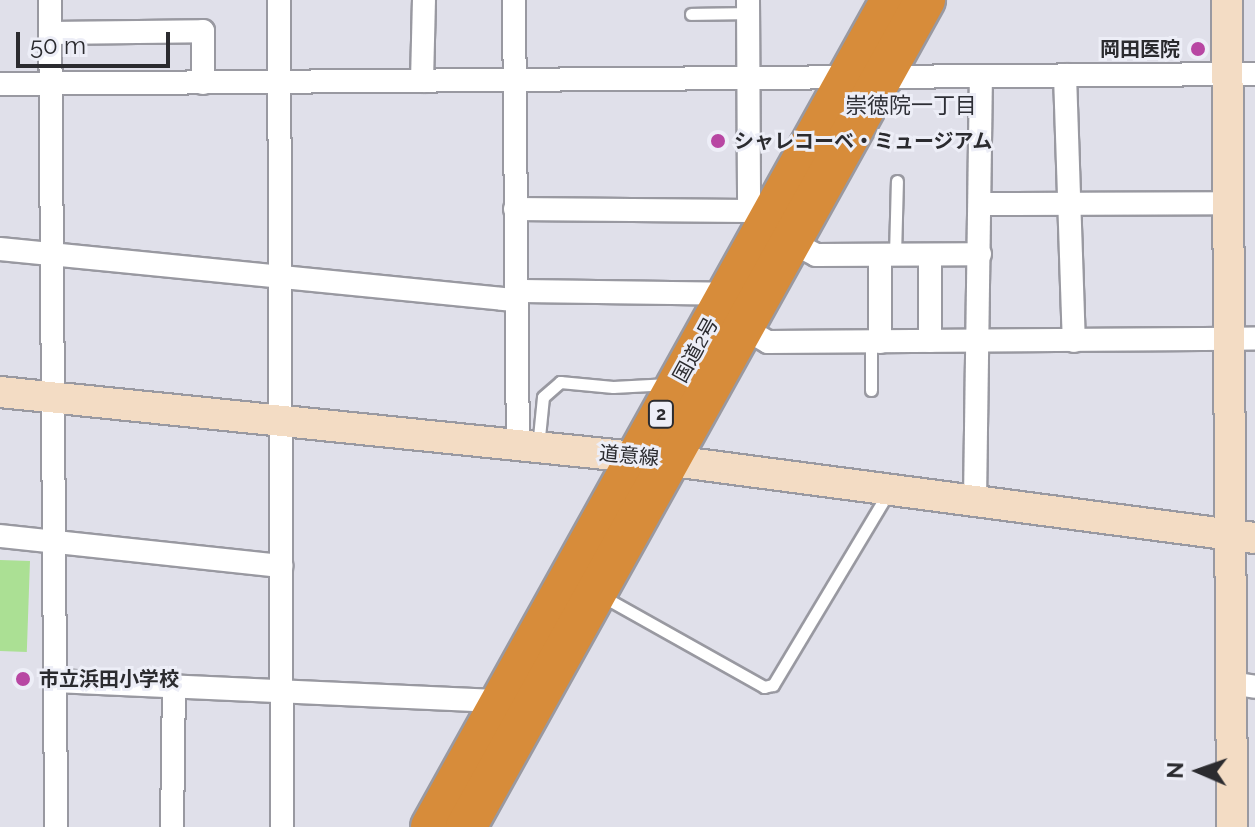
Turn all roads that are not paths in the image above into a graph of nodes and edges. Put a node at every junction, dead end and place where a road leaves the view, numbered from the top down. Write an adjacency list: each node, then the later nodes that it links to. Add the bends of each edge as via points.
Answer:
1 (50, 0): 10 (street)
2 (279, 0): 17 (street)
3 (424, 0): 16 (street)
4 (514, 0): 18 (street)
5 (891, 0): 13 (highway, 国道2号 / 2)
6 (925, 0): 13 (highway, 国道2号 / 2)
7 (1227, 0): 11 (street)
8 (748, 7): 9 (lane); 15 (street)
9 (691, 14)
10 (50, 33): 19 (street, via 203,31); 21 (street)
11 (1241, 74): 12 (street); 23 (street)
12 (1065, 75): 14 (street); 25 (street)
13 (866, 76): 14 (street); 15 (street); 27 (highway, 国道2号 / 2)
14 (981, 76): 24 (street)
15 (748, 77): 18 (street); 27 (street)
16 (422, 81): 17 (street); 18 (street)
17 (279, 82): 19 (street); 33 (street)
18 (513, 82): 26 (street)
19 (203, 83): 21 (street)
20 (0, 84): 21 (street)
21 (51, 84): 29 (street)
22 (897, 181): 31 (lane)
23 (1229, 203): 25 (street); 36 (street)
24 (980, 204): 25 (street); 30 (street)
25 (1069, 204): 39 (street)
26 (515, 209): 27 (street); 34 (street)
27 (768, 224): 31 (street, via 816,255); 35 (highway, 国道2号 / 2)
28 (0, 249): 29 (street)
29 (52, 254): 33 (street); 44 (street)
30 (980, 254): 32 (street); 38 (street)
31 (888, 255): 32 (street); 40 (street)
32 (930, 255): 37 (street)
33 (280, 277): 34 (street); 45 (street)
34 (514, 300): 35 (street, via 523,291); 46 (street)
35 (734, 310): 40 (street, via 768,342); 41 (highway, 国道2号 / 2); 47 (highway, 国道2号 / 2)
36 (1242, 339): 39 (street); 51 (street)
37 (930, 341): 38 (street); 40 (street)
38 (979, 341): 39 (street); 49 (street)
39 (1074, 341)
40 (876, 342): 42 (lane)
41 (677, 384): 46 (lane, via 613,387 560,382 543,397); 47 (highway, 国道2号 / 2)
42 (871, 390)
43 (0, 392): 44 (street, 道意線)
44 (57, 398): 45 (street, 道意線); 52 (street)
45 (280, 421): 46 (street, 道意線); 53 (street)
46 (528, 446): 47 (street, 道意線)
47 (655, 459): 48 (street, 道意線); 54 (highway, 国道2号 / 2); 59 (highway, 国道2号 / 2)
48 (890, 489): 49 (street, 道意線); 54 (lane, via 773,685 764,687)
49 (975, 501): 51 (street, 道意線)
50 (0, 536): 52 (street)
51 (1242, 536): 57 (street)
52 (54, 543): 53 (street); 55 (street)
53 (281, 566): 58 (street)
54 (598, 594): 64 (highway, 国道2号 / 2)
55 (55, 681): 56 (street); 60 (street)
56 (174, 685): 58 (street); 61 (street)
57 (1243, 685): 65 (street)
58 (281, 691): 59 (street); 62 (street)
59 (502, 701): 63 (highway, 国道2号 / 2)
60 (56, 827)
61 (172, 827)
62 (282, 827)
63 (431, 827)
64 (466, 827)
65 (1232, 827)

